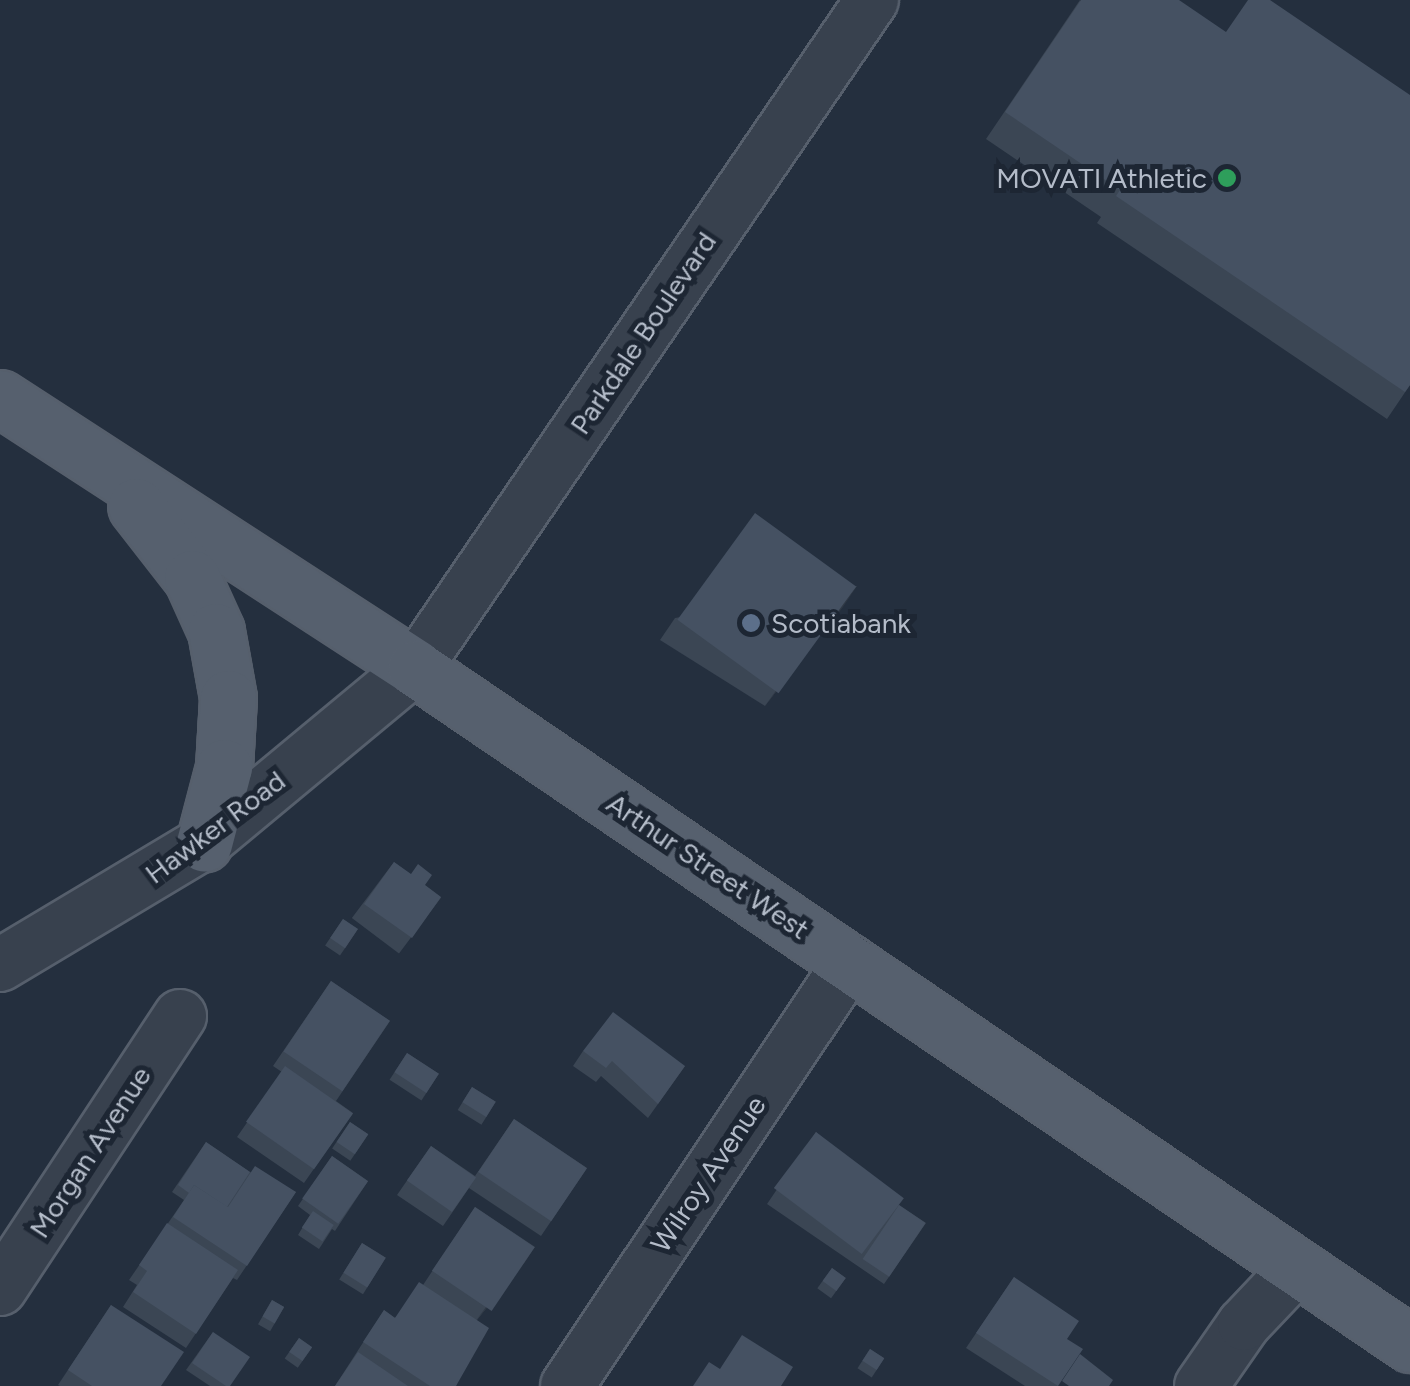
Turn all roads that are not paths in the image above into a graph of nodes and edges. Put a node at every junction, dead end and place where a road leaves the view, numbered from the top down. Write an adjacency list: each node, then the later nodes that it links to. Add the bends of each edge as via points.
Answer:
1 (872, 0): 4 (street, Parkdale Boulevard)
2 (0, 398): 3 (main road, Arthur Street West)
3 (93, 460): 4 (main road, Arthur Street West); 5 (main road, via 192,578 216,631 228,698 224,767)
4 (415, 668): 5 (street, Hawker Road); 6 (main road, Arthur Street West)
5 (204, 844): 7 (street, Hawker Road)
6 (850, 962): 9 (main road, Arthur Street West); 12 (street, Wilroy Avenue)
7 (0, 965)
8 (180, 1016): 10 (street, Morgan Avenue)
9 (1297, 1268): 11 (main road, Arthur Street West); 13 (street, via 1244,1324)
10 (0, 1289)
11 (1410, 1344)
12 (567, 1386)
13 (1201, 1386)

